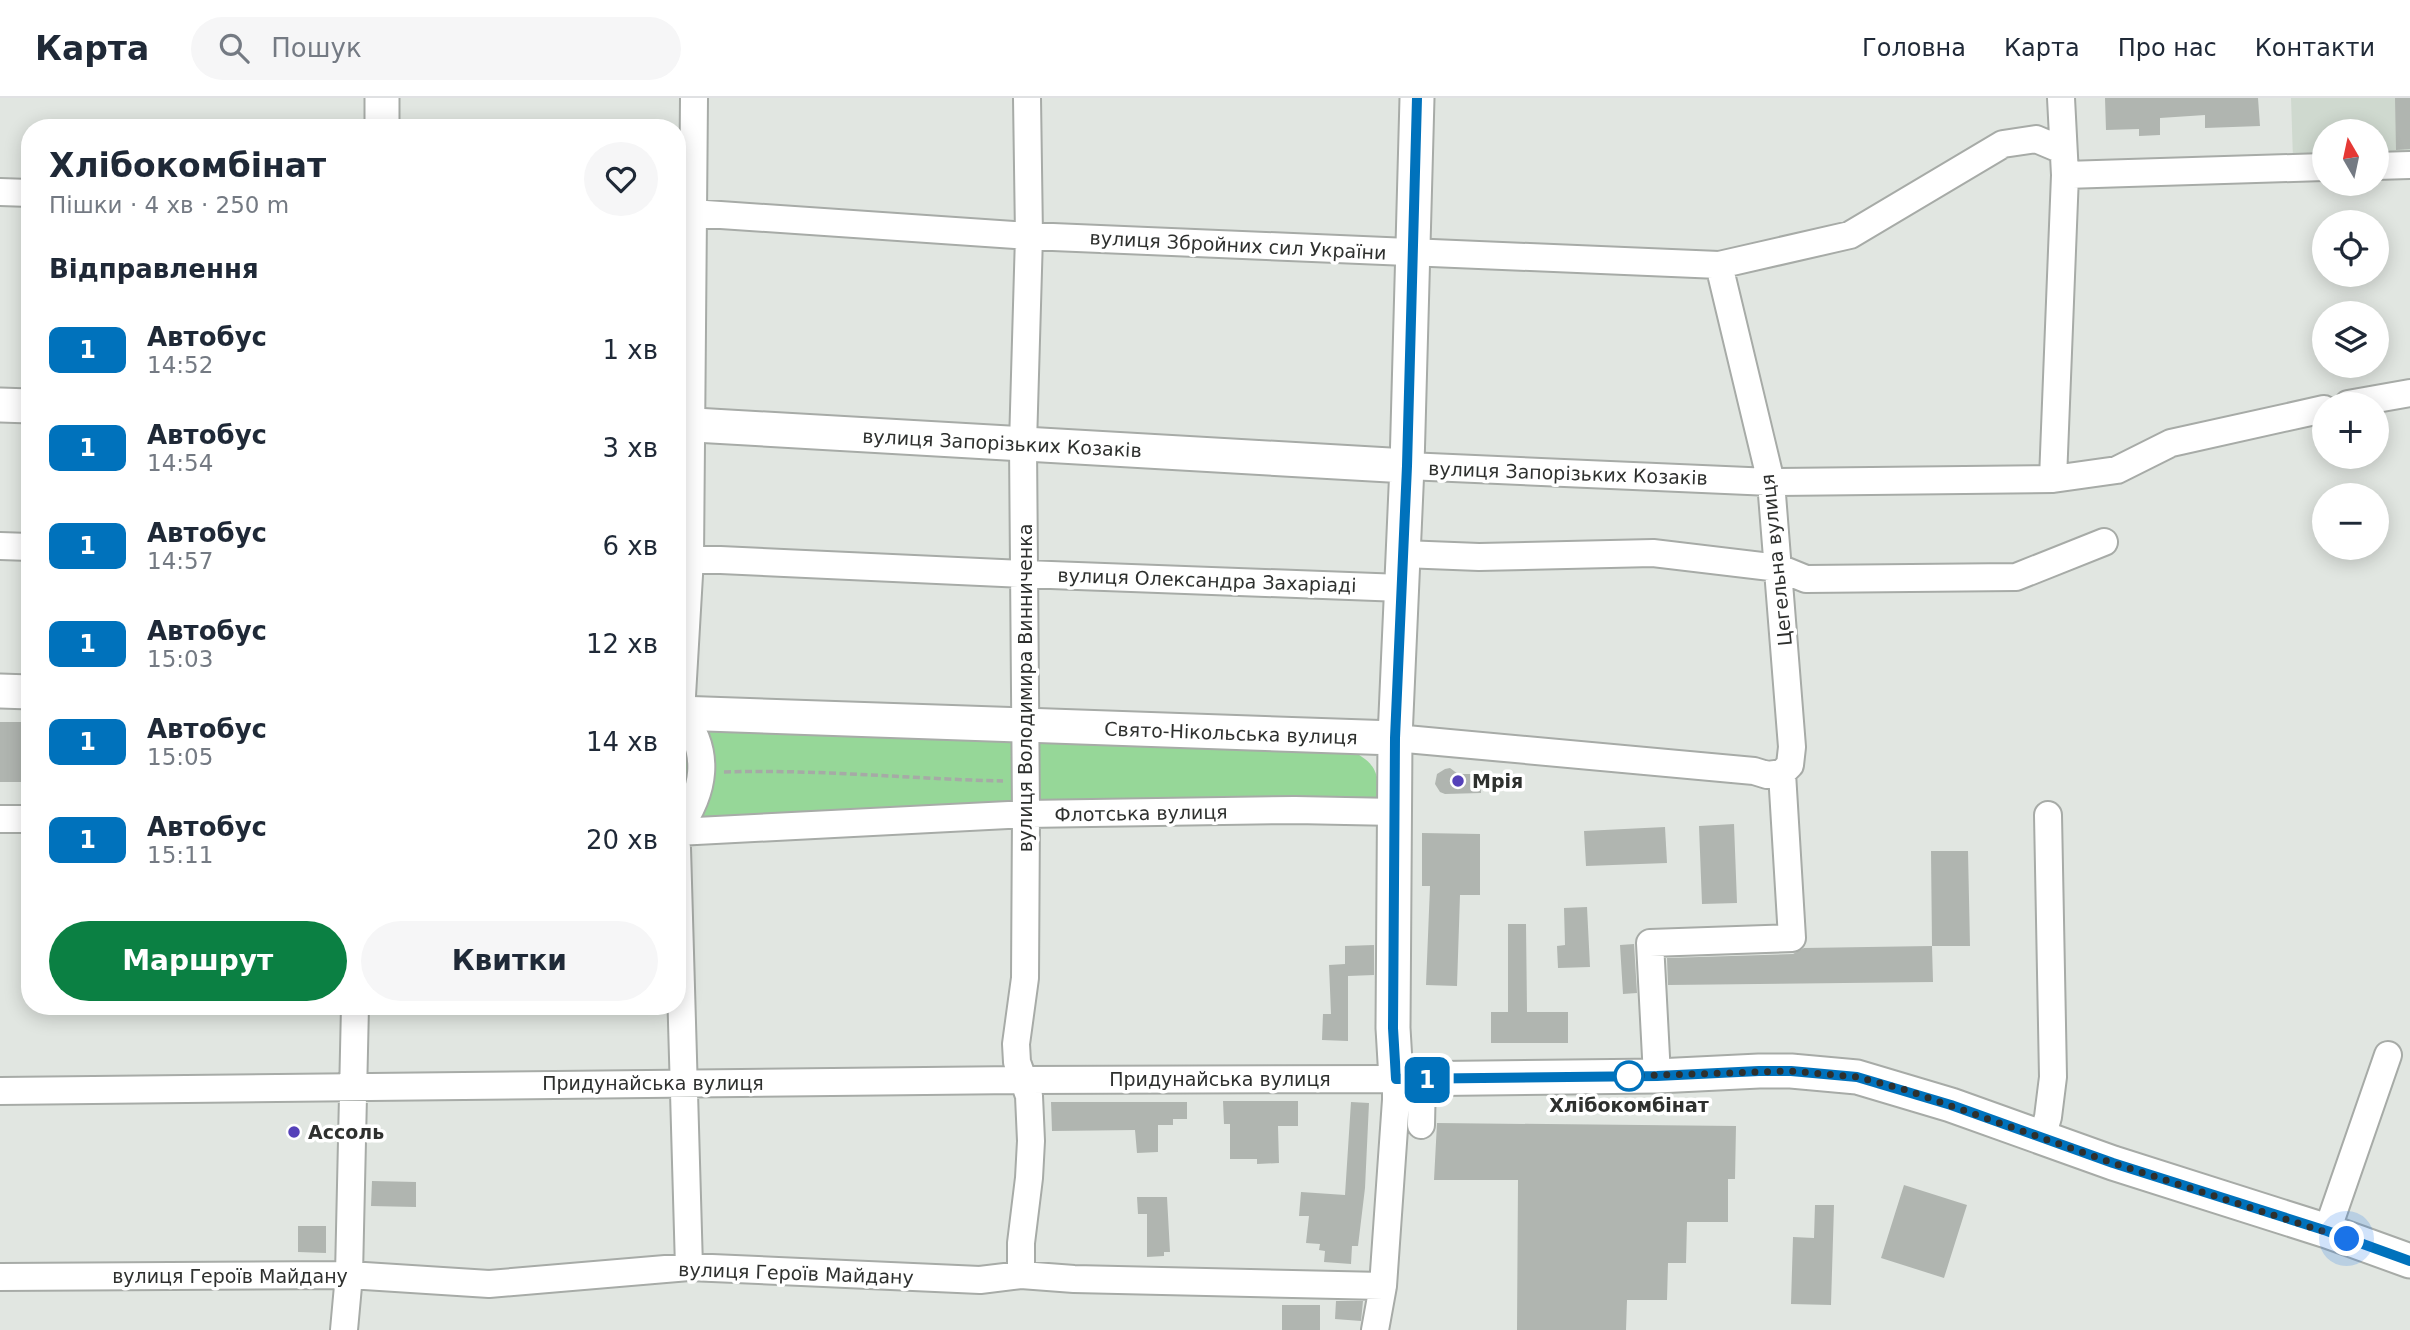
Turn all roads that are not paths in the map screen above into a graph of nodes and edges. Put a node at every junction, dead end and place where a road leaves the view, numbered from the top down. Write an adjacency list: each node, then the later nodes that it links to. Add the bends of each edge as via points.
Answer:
1 (382, 98): 6 (main road)
2 (694, 98): 13 (street)
3 (1027, 98): 15 (street, вулиця Володимира Винниченка)
4 (1417, 98): 16 (main road)
5 (2061, 98): 7 (street)
6 (382, 119)
7 (2063, 162): 10 (street, вулиця Збройних сил України); 17 (street, вулиця Збройних сил України, via 2036,139 2003,144 1850,235); 26 (street)
8 (2410, 164): 9 (street)
9 (2389, 165)
10 (2312, 167)
11 (0, 191): 12 (street)
12 (21, 192)
13 (686, 200)
14 (686, 213): 15 (street, вулиця Збройних сил України)
15 (1029, 236): 16 (street, вулиця Збройних сил України); 24 (street, вулиця Володимира Винниченка)
16 (1411, 253): 17 (street, вулиця Збройних сил України); 25 (main road)
17 (1719, 265): 27 (street, Цегельна вулиця)
18 (2410, 393): 19 (street)
19 (2389, 397)
20 (0, 405): 21 (main road)
21 (21, 406)
22 (2312, 412): 26 (street, вулиця Запорізьких Козаків, via 2171,443 2117,470)
23 (686, 424): 24 (main road, вулиця Запорізьких Козаків)
24 (1023, 444): 25 (main road, вулиця Запорізьких Козаків); 34 (street, вулиця Володимира Винниченка)
25 (1407, 466): 27 (street, вулиця Запорізьких Козаків); 31 (main road)
26 (2053, 479): 27 (street, вулиця Запорізьких Козаків)
27 (1771, 482): 33 (street, Цегельна вулиця)
28 (2104, 542): 33 (street, via 2016,577 1806,579)
29 (0, 546): 30 (street)
30 (21, 547)
31 (1403, 554): 33 (street, via 1653,553); 35 (main road)
32 (686, 558): 34 (street, вулиця Олександра Захаріаді)
33 (1779, 568): 42 (street, Цегельна вулиця, via 1792,747 1790,765)
34 (1024, 574): 35 (street, вулиця Олександра Захаріаді); 40 (street, вулиця Володимира Винниченка)
35 (1402, 587): 41 (main road)
36 (0, 691): 37 (main road)
37 (21, 692)
38 (686, 713): 40 (main road, Свято-Нікольська вулиця)
39 (686, 721): 46 (street, via 699,744 701,773 699,792)
40 (1025, 726): 41 (main road, Свято-Нікольська вулиця); 44 (street, вулиця Володимира Винниченка)
41 (1395, 738): 42 (street, Свято-Нікольська вулиця); 43 (main road)
42 (1782, 773): 53 (street, via 1792,938 1650,943)
43 (1396, 812): 44 (street, Флотська вулиця); 54 (main road, via 1393,1028)
44 (1026, 814): 49 (street, Флотська вулиця); 55 (street, вулиця Володимира Винниченка, via 1025,978 1016,1044)
45 (2048, 815): 60 (street, via 2053,1077)
46 (686, 818)
47 (0, 819): 48 (street)
48 (21, 819)
49 (686, 831)
50 (355, 1015): 57 (street)
51 (683, 1015): 56 (street)
52 (2388, 1055): 61 (street)
53 (1657, 1076): 54 (main road, Придунайська вулиця); 60 (main road, Придунайська вулиця, via 1791,1071 1857,1077)
54 (1409, 1079): 55 (street, Придунайська вулиця); 59 (street); 67 (street, via 1396,1100)
55 (1024, 1080): 56 (street, Придунайська вулиця); 65 (street, вулиця Володимира Винниченка, via 1031,1141)
56 (685, 1083): 57 (street, Придунайська вулиця); 63 (street)
57 (352, 1086): 58 (street, Придунайська вулиця); 64 (street)
58 (0, 1091)
59 (1421, 1125)
60 (2042, 1138): 61 (main road, Придунайська вулиця)
61 (2327, 1231): 62 (main road, Придунайська вулиця)
62 (2410, 1261)
63 (689, 1267): 64 (street, вулиця Героїв Майдану, via 489,1284); 65 (street, вулиця Героїв Майдану, via 979,1280)
64 (349, 1275): 66 (street, вулиця Героїв Майдану); 68 (street)
65 (1021, 1275): 67 (street, вулиця Героїв Майдану)
66 (0, 1277)
67 (1383, 1286): 69 (street)
68 (344, 1330)
69 (1376, 1330)

